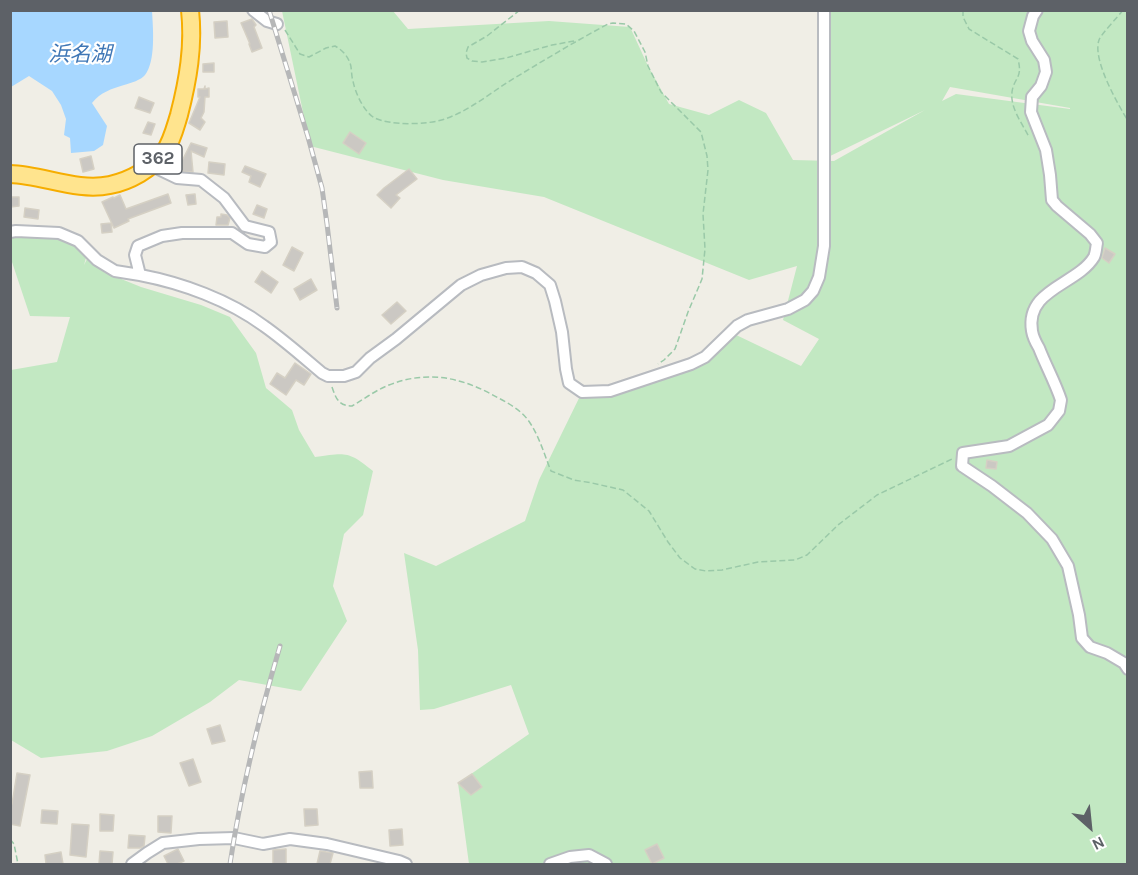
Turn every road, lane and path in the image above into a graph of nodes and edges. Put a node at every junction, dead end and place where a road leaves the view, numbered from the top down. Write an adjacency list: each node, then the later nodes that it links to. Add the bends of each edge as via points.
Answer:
1 (190, 10): 12 (highway, 362, via 191,52 186,86 173,134)
2 (253, 10): 8 (street)
3 (520, 10): 9 (path, via 468,47 467,58 482,62)
4 (824, 10): 17 (street, via 824,246 819,277 805,300 742,323 705,357 691,364 610,391 582,392 569,383 550,285 522,267 506,268 461,285 356,372)
5 (963, 10): 11 (path, via 969,29 1018,59 1021,70 1012,91 1015,110)
6 (1037, 10): 18 (street, via 1029,31 1046,72 1032,97 1031,112 1046,150 1052,200 1090,234 1097,243 1095,255 1079,272 1045,295 1033,314 1032,331 1061,400 1059,411 1048,425 1009,446)
7 (1124, 10): 10 (path, via 1099,40 1099,52 1104,76)
8 (277, 24): 9 (path, via 286,30 300,54 309,57 335,46 343,51 366,111 397,123 419,124 464,110)
9 (578, 40): 16 (path, via 613,23 626,24 634,31 661,92 700,132 707,156 702,279 675,349)
10 (1128, 121)
11 (1032, 143)
12 (152, 166): 13 (highway, 362, via 110,186 86,187); 15 (street, via 177,178 201,180 224,198 245,226 269,232 271,242 265,247 248,244 232,233 162,236 138,246 135,255)
13 (10, 174)
14 (10, 232): 15 (street, via 59,233 78,241 115,271)
15 (140, 275): 17 (street, via 201,292 238,310)
16 (655, 365)
17 (328, 376): 18 (path, via 335,397 346,406 386,386 421,376 481,388 527,418 551,471 623,490 649,511 680,558 695,569 706,571 795,560 807,555 877,495)
18 (963, 453): 19 (street, via 962,466 1027,513 1052,538 1068,566 1082,638)
19 (1128, 669)
20 (10, 839): 21 (path)
21 (18, 864)
22 (132, 864): 23 (street, via 163,843 234,838 263,844 290,839 327,844)
23 (406, 864)
24 (550, 864): 25 (street, via 590,855)
25 (606, 864)

